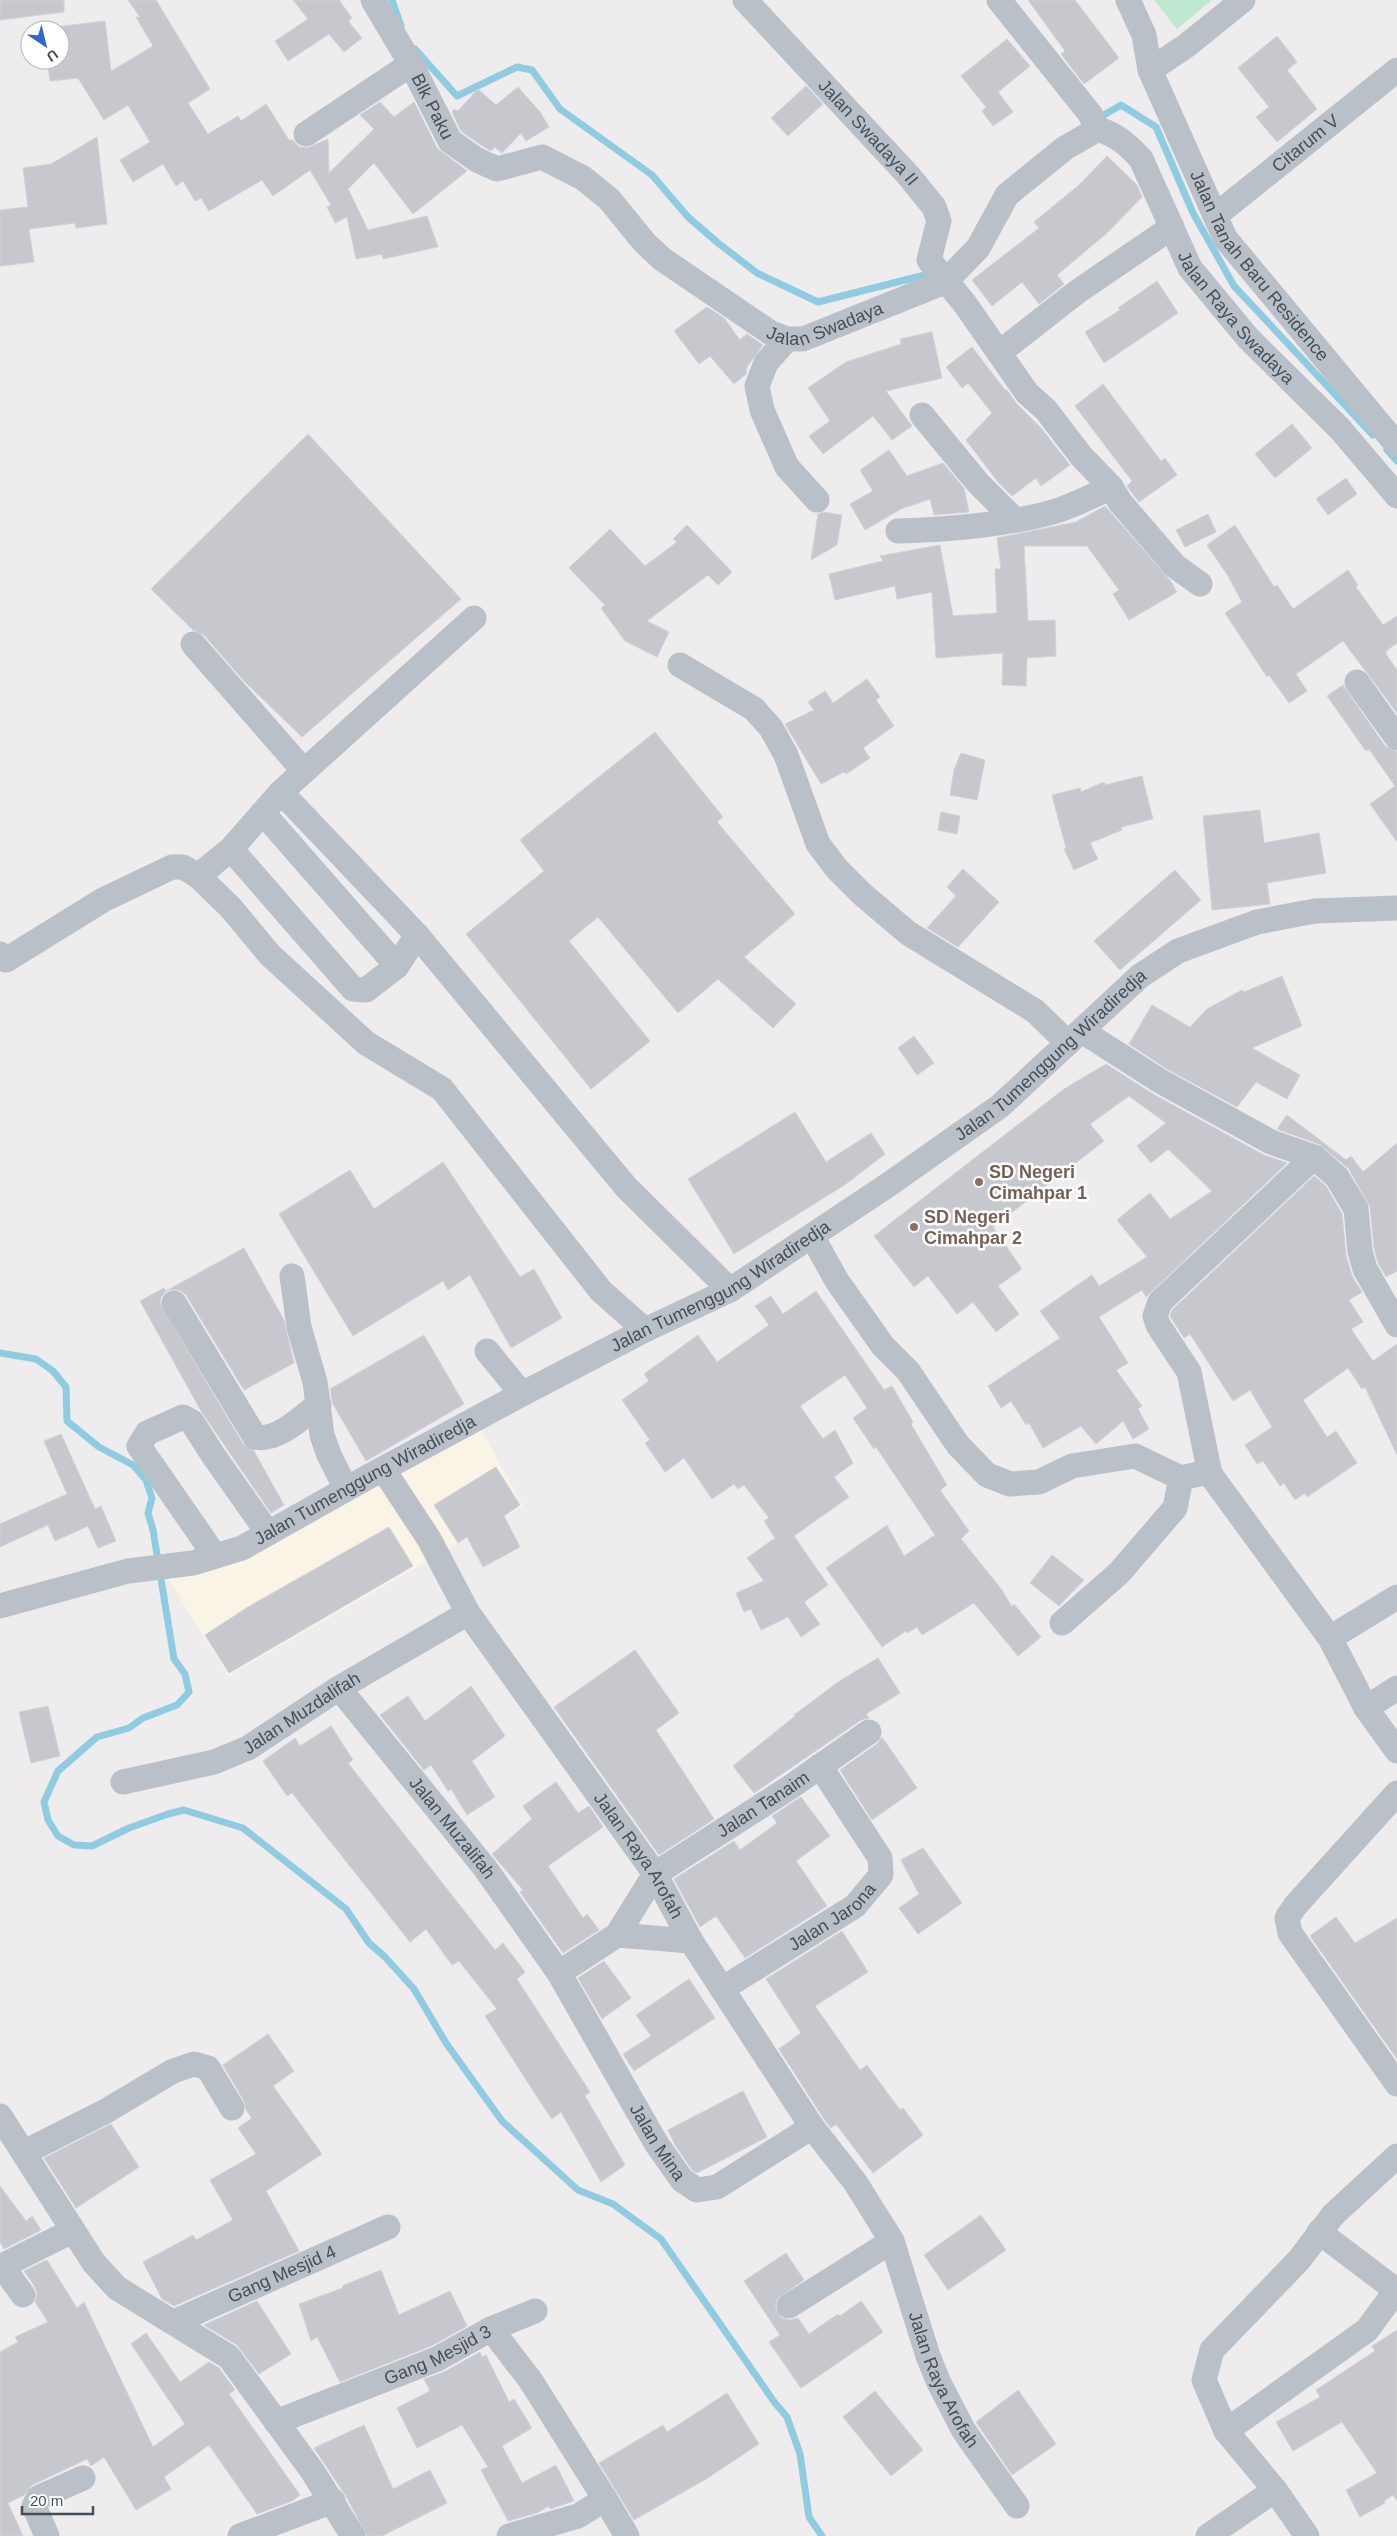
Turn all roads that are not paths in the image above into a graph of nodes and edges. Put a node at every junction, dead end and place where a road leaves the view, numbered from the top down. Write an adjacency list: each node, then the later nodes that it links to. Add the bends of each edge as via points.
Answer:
1 (373, 0): 6 (street, Blk Paku)
2 (745, 0): 14 (street, Jalan Swadaya II, via 908,174 934,207 939,221)
3 (999, 0): 9 (street)
4 (1128, 0): 7 (street, Jalan Tanah Baru Residence, via 1144,35)
5 (1243, 0): 7 (street)
6 (411, 64): 10 (street, Blk Paku); 11 (street, Blk Paku, via 450,141 477,160 497,169)
7 (1150, 70): 12 (street, Jalan Tanah Baru Residence)
8 (1397, 70): 12 (street, Citarum V)
9 (1095, 123): 13 (street, Jalan Raya Swadaya, via 1128,145 1141,159); 14 (street, Jalan Swadaya, via 1007,195 978,248)
10 (306, 134)
11 (542, 157): 15 (street, Jalan Swadaya, via 583,178 609,199 662,259 770,333)
12 (1215, 216): 18 (street, Jalan Tanah Baru Residence, via 1226,238)
13 (1172, 227): 16 (street, via 1077,292); 20 (street, Jalan Raya Swadaya, via 1190,268 1206,288 1248,338 1340,429)
14 (938, 272): 15 (street, Jalan Swadaya, via 803,339); 16 (street)
15 (788, 340): 21 (street, via 766,363 757,386 762,410 787,468)
16 (1000, 352): 19 (street, via 1027,392)
17 (922, 415): 22 (street, via 978,483)
18 (1392, 429)
19 (1111, 487): 22 (street, via 1062,509); 24 (street, via 1175,566)
20 (1397, 496)
21 (817, 500)
22 (1014, 519): 23 (street)
23 (898, 531)
24 (1200, 584)
25 (474, 618): 30 (street)
26 (193, 644): 30 (street)
27 (680, 665): 39 (street, via 754,709 771,728 786,755 818,844 862,894 908,933)
28 (1357, 682): 29 (street)
29 (1397, 738)
30 (304, 770): 31 (street)
31 (281, 792): 32 (street); 36 (street)
32 (263, 813): 33 (street); 38 (street)
33 (231, 849): 34 (street); 38 (street, via 353,989 366,990)
34 (198, 876): 37 (street, via 183,867 172,867 103,900); 46 (street, via 231,908 270,955 366,1043 442,1089 601,1291)
35 (1397, 908): 39 (street, Jalan Tumenggung Wiradiredja, via 1315,911 1257,922 1178,951 1140,976)
36 (417, 935): 38 (street); 43 (street, via 626,1187)
37 (2, 959)
38 (397, 966)
39 (1075, 1037): 40 (street, via 1271,1142); 41 (street, Jalan Tumenggung Wiradiredja, via 1000,1106)
40 (1314, 1157): 45 (street, via 1338,1177 1356,1209 1365,1269); 51 (street, via 1160,1302 1155,1316 1190,1372)
41 (812, 1236): 43 (street, Jalan Tumenggung Wiradiredja); 52 (street, via 837,1281 883,1346 908,1372 958,1445 987,1476 1010,1484 1039,1482 1072,1466 1135,1456)
42 (292, 1276): 49 (street, via 299,1327)
43 (730, 1290): 46 (street, Jalan Tumenggung Wiradiredja)
44 (174, 1303): 49 (street, via 255,1437 262,1439 287,1428)
45 (1397, 1325)
46 (645, 1330): 48 (street, Jalan Tumenggung Wiradiredja)
47 (487, 1351): 48 (street)
48 (522, 1394): 50 (street, Jalan Tumenggung Wiradiredja)
49 (319, 1404): 53 (street, via 322,1436)
50 (383, 1469): 53 (street, Jalan Tumenggung Wiradiredja); 58 (street, Jalan Raya Arofah, via 429,1539)
51 (1210, 1474): 52 (street); 60 (street)
52 (1181, 1478): 59 (street, via 1175,1508 1119,1573)
53 (346, 1489): 54 (street, Jalan Tumenggung Wiradiredja)
54 (268, 1533): 55 (street, Jalan Tumenggung Wiradiredja, via 242,1548); 55 (street, via 192,1422 183,1417 147,1433 139,1446)
55 (204, 1559): 57 (street, Jalan Tumenggung Wiradiredja, via 128,1571)
56 (1397, 1597): 60 (street)
57 (0, 1606)
58 (468, 1613): 61 (street, Jalan Muzdalifah); 69 (street, Jalan Raya Arofah)
59 (1062, 1623)
60 (1330, 1638): 63 (street)
61 (339, 1688): 67 (street, Jalan Muzdalifah, via 248,1748 214,1762); 72 (street, Jalan Muzalifah, via 485,1868)
62 (1397, 1688): 63 (street)
63 (1366, 1708): 65 (street)
64 (869, 1732): 66 (street, Jalan Tanaim)
65 (1397, 1751)
66 (820, 1766): 69 (street, Jalan Tanaim); 73 (street, Jalan Jarona, via 880,1858 881,1874 855,1906)
67 (123, 1782)
68 (1397, 1793): 74 (street, via 1287,1918 1290,1932)
69 (655, 1874): 70 (street); 71 (street, Jalan Raya Arofah)
70 (617, 1935): 71 (street); 72 (street)
71 (691, 1941): 73 (street, Jalan Raya Arofah)
72 (559, 1973): 77 (street, Jalan Mina, via 656,2142 682,2180 697,2190 717,2187)
73 (722, 1989): 77 (street, Jalan Raya Arofah)
74 (1397, 2084)
75 (232, 2108): 78 (street, via 208,2068 194,2064 173,2071 106,2111)
76 (0, 2116): 78 (street)
77 (812, 2127): 83 (street, Jalan Raya Arofah, via 855,2182)
78 (25, 2152): 81 (street)
79 (1397, 2156): 82 (street)
80 (388, 2227): 89 (street, Gang Mesjid 4)
81 (72, 2231): 84 (street); 89 (street, via 94,2263 117,2288)
82 (1319, 2232): 85 (street); 92 (street, via 1299,2260 1212,2350 1204,2380)
83 (892, 2241): 87 (street); 97 (street, Jalan Raya Arofah, via 939,2382 964,2431)
84 (1, 2266): 86 (street)
85 (1397, 2290): 92 (street, via 1367,2330)
86 (22, 2295)
87 (789, 2306)
88 (535, 2311): 90 (street)
89 (174, 2322): 91 (street, via 229,2357)
90 (492, 2329): 91 (street, Gang Mesjid 3, via 437,2359); 95 (street, Gang Mesjid 3, via 531,2381)
91 (276, 2422): 96 (street)
92 (1226, 2431): 94 (street)
93 (83, 2478): 98 (street, via 38,2498 34,2506)
94 (1275, 2490): 103 (street); 104 (street)
95 (605, 2499): 101 (street, via 578,2516); 102 (street, Gang Mesjid 3)
96 (333, 2501): 99 (street); 100 (street)
97 (1017, 2506)
98 (47, 2536)
99 (240, 2536)
100 (353, 2536)
101 (509, 2536)
102 (627, 2536)
103 (1208, 2536)
104 (1307, 2536)

